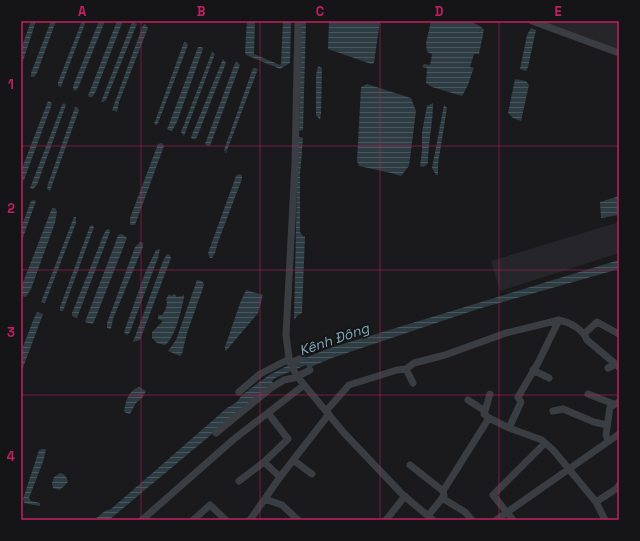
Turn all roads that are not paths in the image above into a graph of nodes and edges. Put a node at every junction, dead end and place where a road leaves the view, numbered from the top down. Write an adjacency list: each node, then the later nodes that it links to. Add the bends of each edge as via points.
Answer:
1 (298, 21): 8 (street, via 295,164 286,335)
2 (532, 21): 3 (street)
3 (619, 53)
4 (559, 320): 6 (street); 11 (street, via 506,333 445,355 414,363); 13 (street)
5 (618, 331): 6 (street, via 597,322)
6 (585, 333): 9 (street, via 587,340)
7 (302, 358): 8 (street)
8 (290, 361): 14 (street); 18 (street, via 260,374)
9 (617, 366): 10 (street)
10 (608, 368)
11 (406, 369): 16 (street); 26 (street, via 349,385)
12 (310, 370): 14 (street)
13 (533, 370): 15 (street); 29 (street, via 518,397 521,402)
14 (297, 376): 17 (street); 30 (street, via 284,380 272,388)
15 (549, 378)
16 (413, 383)
17 (304, 385): 25 (street); 26 (street)
18 (239, 392)
19 (490, 394): 23 (street)
20 (588, 394): 22 (street)
21 (468, 400): 23 (street)
22 (616, 403): 28 (street, via 610,407)
23 (485, 411): 27 (street, via 484,414)
24 (553, 411): 28 (street, via 563,409)
25 (268, 413): 35 (street, via 288,439); 48 (street, via 234,439)
26 (328, 413): 34 (street); 43 (street)
27 (489, 418): 29 (street); 42 (street)
28 (607, 425): 32 (street)
29 (509, 428): 33 (street)
30 (216, 433)
31 (619, 434): 32 (street)
32 (608, 441): 37 (street)
33 (545, 443): 37 (street); 46 (street, via 493,495)
34 (293, 460): 38 (street); 39 (street)
35 (264, 462): 39 (street); 40 (street)
36 (410, 465): 42 (street)
37 (568, 468): 45 (street); 46 (street)
38 (312, 474)
39 (280, 477): 44 (street)
40 (239, 481)
41 (619, 485): 45 (street)
42 (443, 494): 47 (street); 55 (street)
43 (405, 496): 47 (street); 53 (street)
44 (265, 499): 51 (street); 52 (street, via 282,505)
45 (596, 502): 58 (street)
46 (507, 512): 56 (street); 57 (street)
47 (428, 516): 54 (street)
48 (142, 520)
49 (193, 520): 50 (street, via 210,505)
50 (226, 520)
51 (250, 520)
52 (298, 520)
53 (386, 520)
54 (421, 520)
55 (472, 520)
56 (496, 520)
57 (513, 520)
58 (605, 520)

